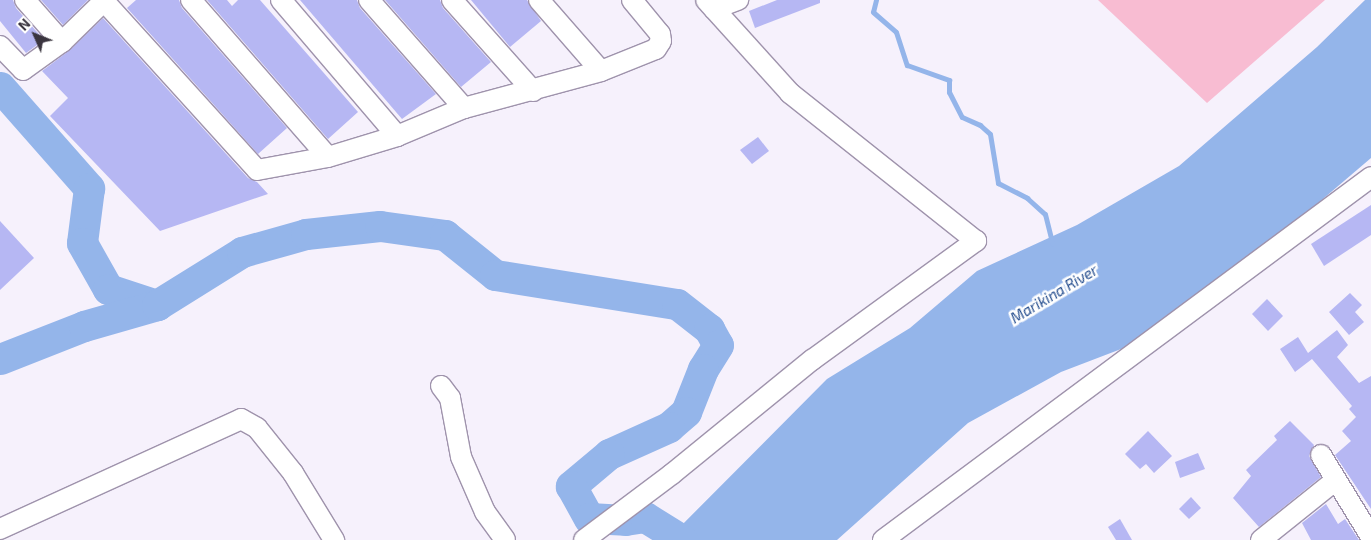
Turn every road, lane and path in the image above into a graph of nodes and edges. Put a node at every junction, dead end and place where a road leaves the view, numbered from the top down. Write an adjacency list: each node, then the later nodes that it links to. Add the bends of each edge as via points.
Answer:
1 (25, 0): 11 (street)
2 (104, 0): 11 (street); 17 (street, via 257,170)
3 (191, 0): 17 (street)
4 (281, 0): 16 (street)
5 (370, 0): 15 (street)
6 (452, 0): 14 (street)
7 (539, 0): 13 (street)
8 (632, 0): 13 (street, via 658,31 661,41 656,49)
9 (738, 0): 10 (street)
10 (710, 5): 26 (street, via 790,93 976,241 812,360 672,474)
11 (62, 42): 12 (street, via 23,70)
12 (0, 46)
13 (601, 71): 14 (street)
14 (533, 91): 15 (street)
15 (464, 108): 16 (street)
16 (396, 136): 17 (street)
17 (328, 157)
18 (1371, 177): 27 (street)
19 (441, 386): 25 (street, via 450,398 461,457 485,512)
20 (1321, 455): 21 (street)
21 (1336, 480): 23 (street); 28 (street)
22 (0, 529): 24 (street, via 241,419 258,428 293,473)
23 (1371, 537)
24 (334, 540)
25 (505, 540)
26 (584, 540)
27 (883, 540)
28 (1261, 540)

